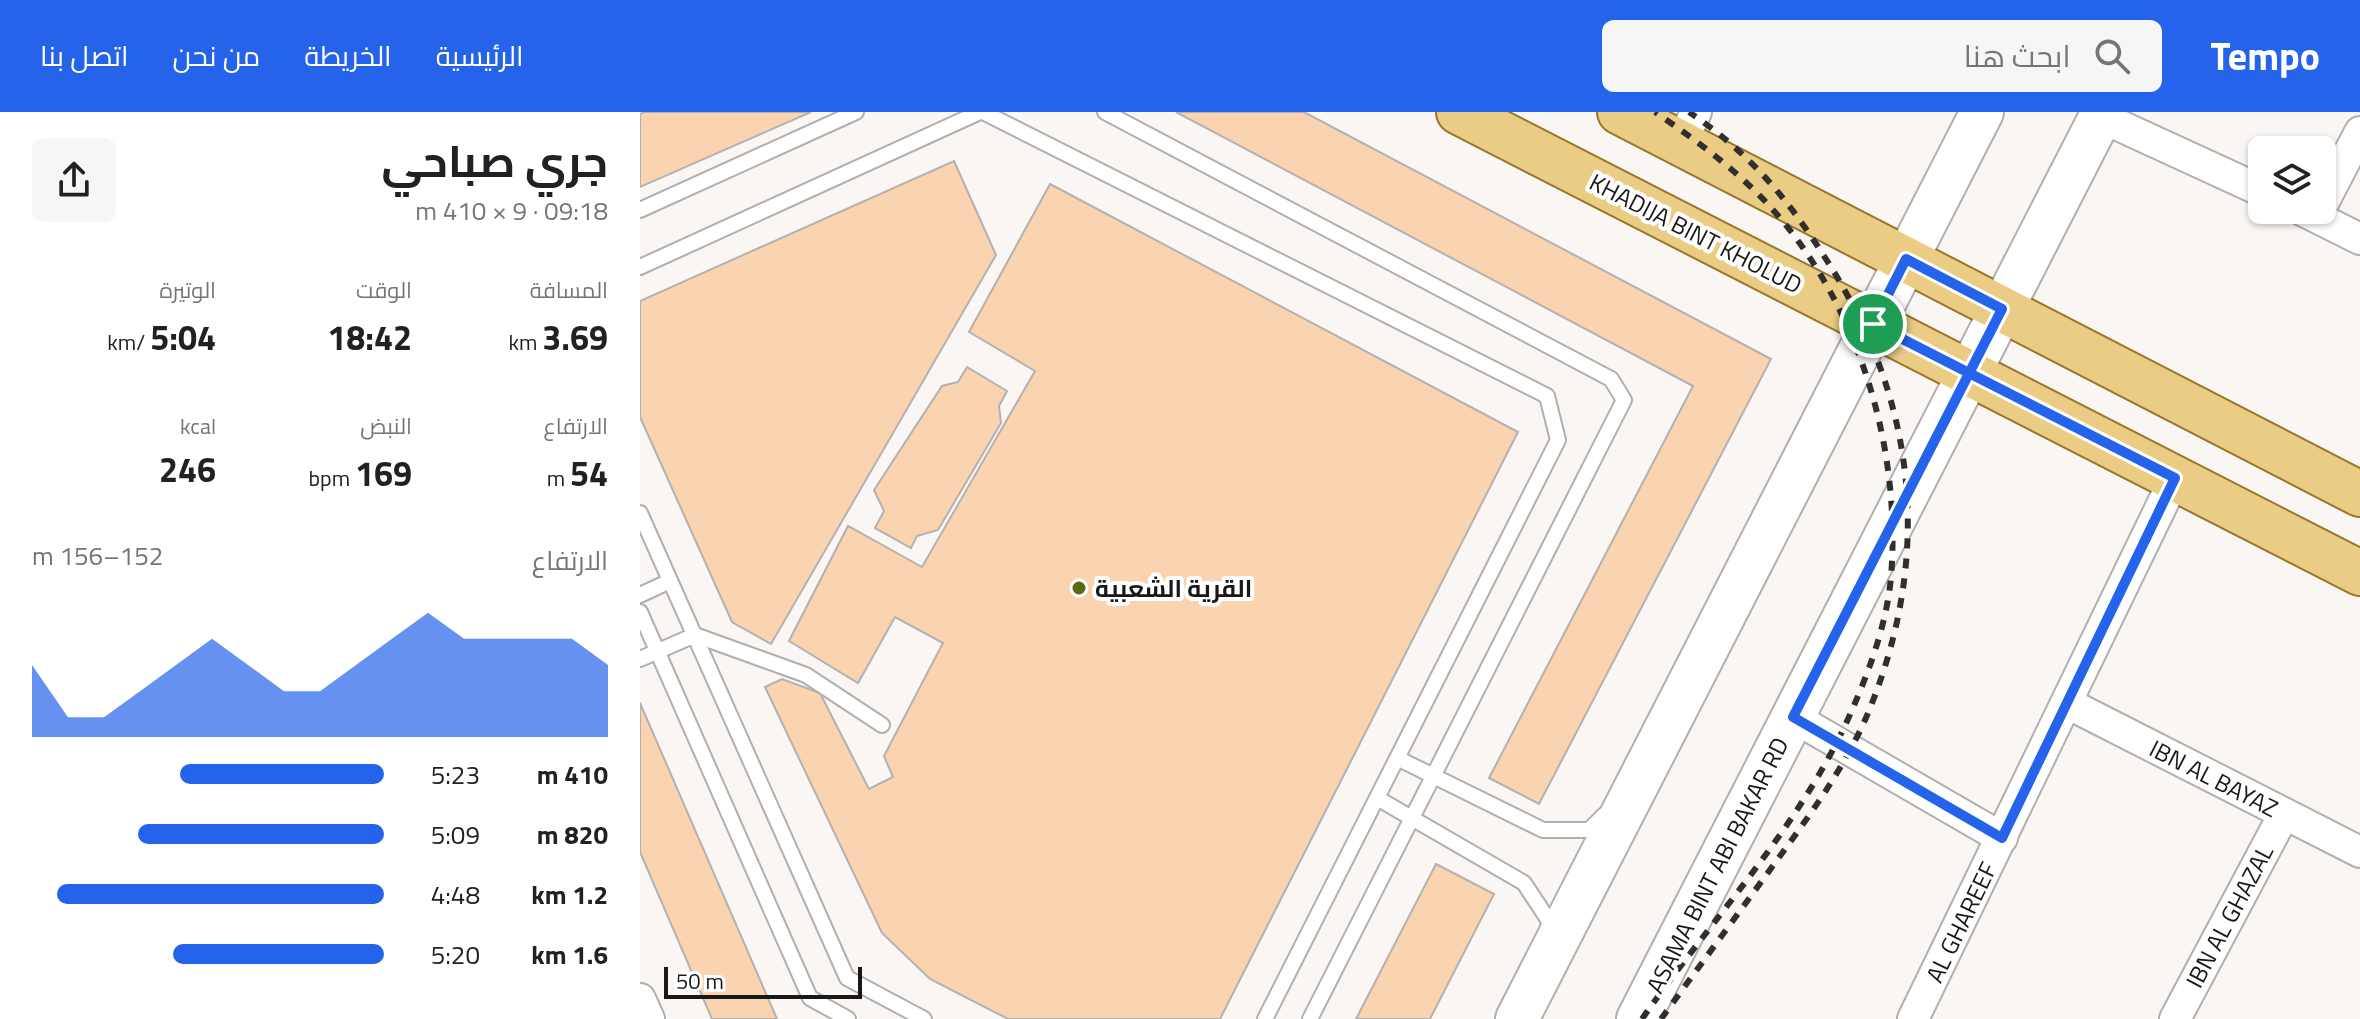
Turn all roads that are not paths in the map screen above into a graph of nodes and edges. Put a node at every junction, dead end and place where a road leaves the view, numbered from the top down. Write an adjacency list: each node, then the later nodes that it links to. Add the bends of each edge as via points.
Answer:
1 (856, 112): 12 (lane)
2 (981, 112): 16 (lane); 33 (lane, via 1547,396 1558,440)
3 (1105, 112): 34 (lane, via 1611,379 1624,400)
4 (1459, 112): 18 (main road, KHADIJA BINT KHOLUD)
5 (1620, 112): 8 (main road)
6 (1982, 112): 15 (main road)
7 (2102, 114): 11 (street); 17 (main road, ASAMA BINT ABI BAKAR RD)
8 (1688, 128): 15 (main road)
9 (2360, 132): 10 (street)
10 (2336, 174)
11 (2248, 184)
12 (640, 210)
13 (2336, 224): 14 (street)
14 (2360, 239)
15 (1906, 259): 17 (main road); 18 (main road)
16 (640, 267)
17 (2002, 309): 19 (main road, ASAMA BINT ABI BAKAR RD); 21 (main road)
18 (1873, 324): 19 (main road, KHADIJA BINT KHOLUD); 35 (main road)
19 (1969, 373): 20 (main road, KHADIJA BINT KHOLUD); 31 (main road, ASAMA BINT ABI BAKAR RD)
20 (2175, 478): 23 (main road, KHADIJA BINT KHOLUD); 30 (street, AL GHAREEF)
21 (2358, 489)
22 (640, 513): 24 (lane)
23 (2360, 573)
24 (670, 581): 25 (lane); 27 (lane)
25 (640, 595)
26 (640, 612): 28 (lane)
27 (695, 635): 28 (lane); 32 (lane, via 806,675); 45 (lane, via 847,978)
28 (657, 651): 29 (lane); 44 (lane, via 810,998)
29 (640, 659)
30 (2069, 704): 37 (street, IBN AL BAYAZ); 39 (street, AL GHAREEF)
31 (1793, 717): 39 (street); 49 (main road, ASAMA BINT ABI BAKAR RD)
32 (882, 725)
33 (1399, 759): 34 (lane); 36 (lane)
34 (1434, 775): 35 (lane, via 1543,830 1589,830); 38 (lane)
35 (1637, 785): 41 (main road)
36 (1377, 798): 38 (lane); 46 (lane)
37 (2284, 814): 40 (street, IBN AL BAYAZ); 51 (street, IBN AL GHAZAL)
38 (1412, 818): 41 (lane, via 1524,883 1549,921); 47 (lane)
39 (2002, 838): 50 (street, AL GHAREEF)
40 (2360, 852)
41 (1543, 968): 48 (main road)
42 (640, 999): 43 (street)
43 (649, 1019)
44 (848, 1019)
45 (924, 1019)
46 (1265, 1019)
47 (1310, 1019)
48 (1517, 1019)
49 (1638, 1019)
50 (1913, 1019)
51 (2175, 1019)

